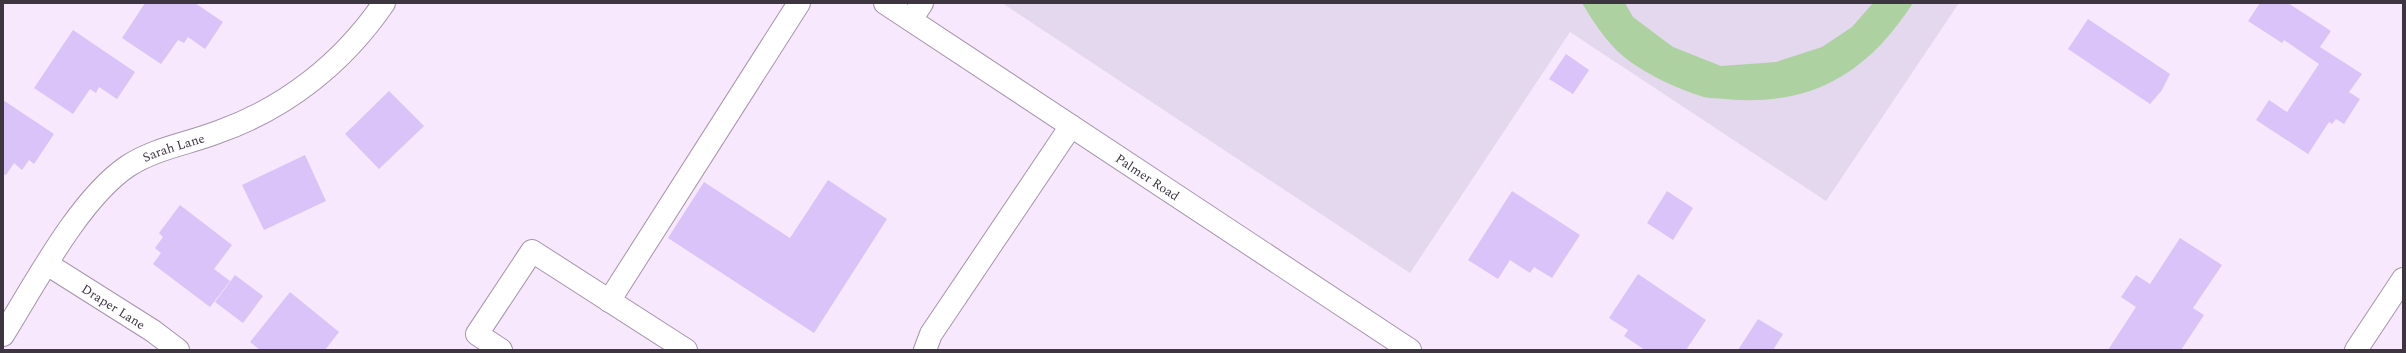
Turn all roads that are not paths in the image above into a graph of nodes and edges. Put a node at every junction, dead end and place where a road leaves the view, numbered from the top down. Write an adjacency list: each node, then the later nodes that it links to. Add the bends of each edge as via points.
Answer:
1 (384, 3): 6 (street, Sarah Lane, via 343,54 313,81 274,107 222,131 159,149 128,166 103,187)
2 (799, 3): 8 (street)
3 (886, 3): 4 (street, Palmer Road)
4 (917, 12): 5 (street, Palmer Road)
5 (1071, 126): 13 (street, via 931,334); 14 (street, Palmer Road)
6 (47, 264): 9 (street, Sarah Lane); 10 (street, Draper Lane, via 153,331)
7 (2403, 279): 15 (street)
8 (609, 301): 11 (street, via 532,251 477,334); 12 (street)
9 (3, 335)
10 (178, 350)
11 (501, 350)
12 (686, 350)
13 (925, 350)
14 (1410, 350)
15 (2356, 350)

